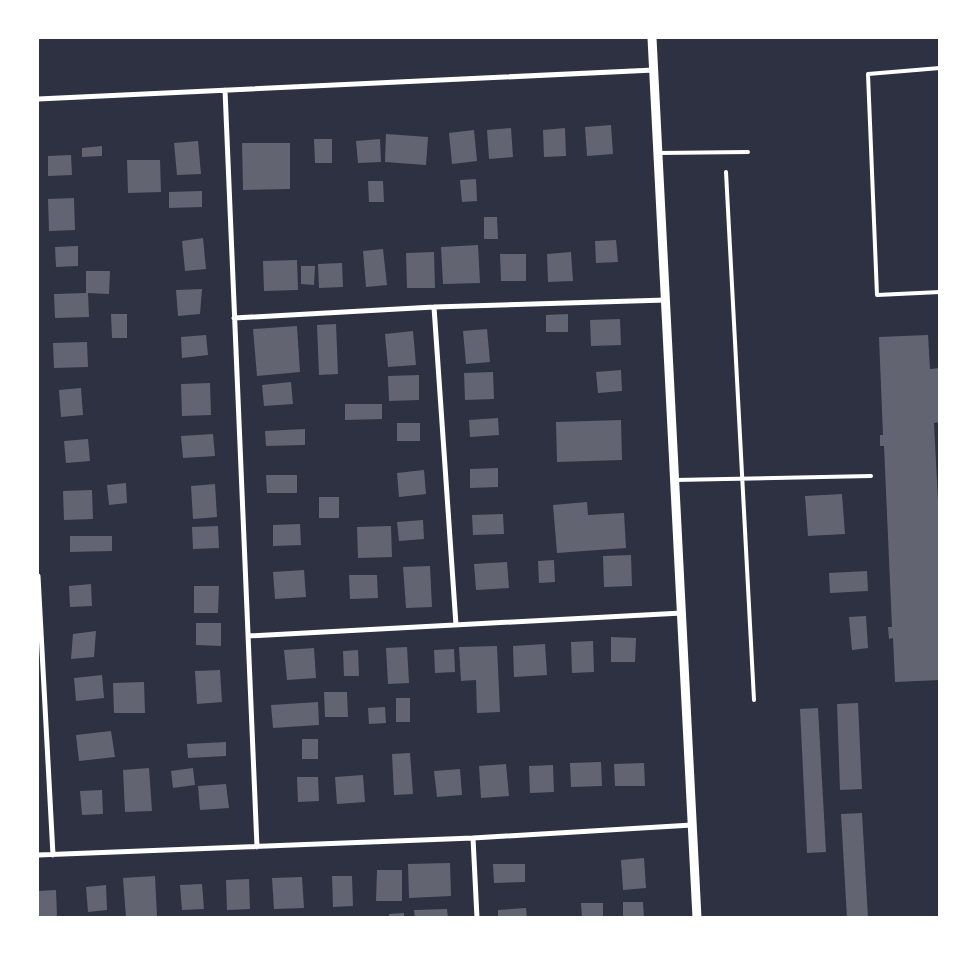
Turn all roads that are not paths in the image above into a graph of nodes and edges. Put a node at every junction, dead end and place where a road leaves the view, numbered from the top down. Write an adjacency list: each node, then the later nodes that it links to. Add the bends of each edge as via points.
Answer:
1 (652, 38): 3 (street)
2 (940, 68): 9 (lane, via 868,74 877,295)
3 (654, 70): 4 (street); 7 (street)
4 (225, 90): 5 (street); 12 (street)
5 (38, 99)
6 (748, 152): 7 (lane)
7 (658, 154): 10 (street)
8 (726, 172): 14 (lane)
9 (940, 292)
10 (666, 300): 11 (street); 15 (street)
11 (434, 307): 12 (street); 18 (street)
12 (234, 318): 19 (street)
13 (871, 476): 14 (lane)
14 (742, 479): 15 (lane); 21 (lane)
15 (675, 480): 17 (street)
16 (38, 576): 20 (street)
17 (682, 613): 18 (street); 22 (street)
18 (456, 625): 19 (street)
19 (248, 636): 24 (street)
20 (39, 648): 26 (street)
21 (754, 700)
22 (692, 825): 23 (street); 28 (street)
23 (473, 838): 24 (street); 27 (street)
24 (257, 847): 26 (street)
25 (38, 855): 26 (street)
26 (53, 855)
27 (477, 918)
28 (697, 918)

